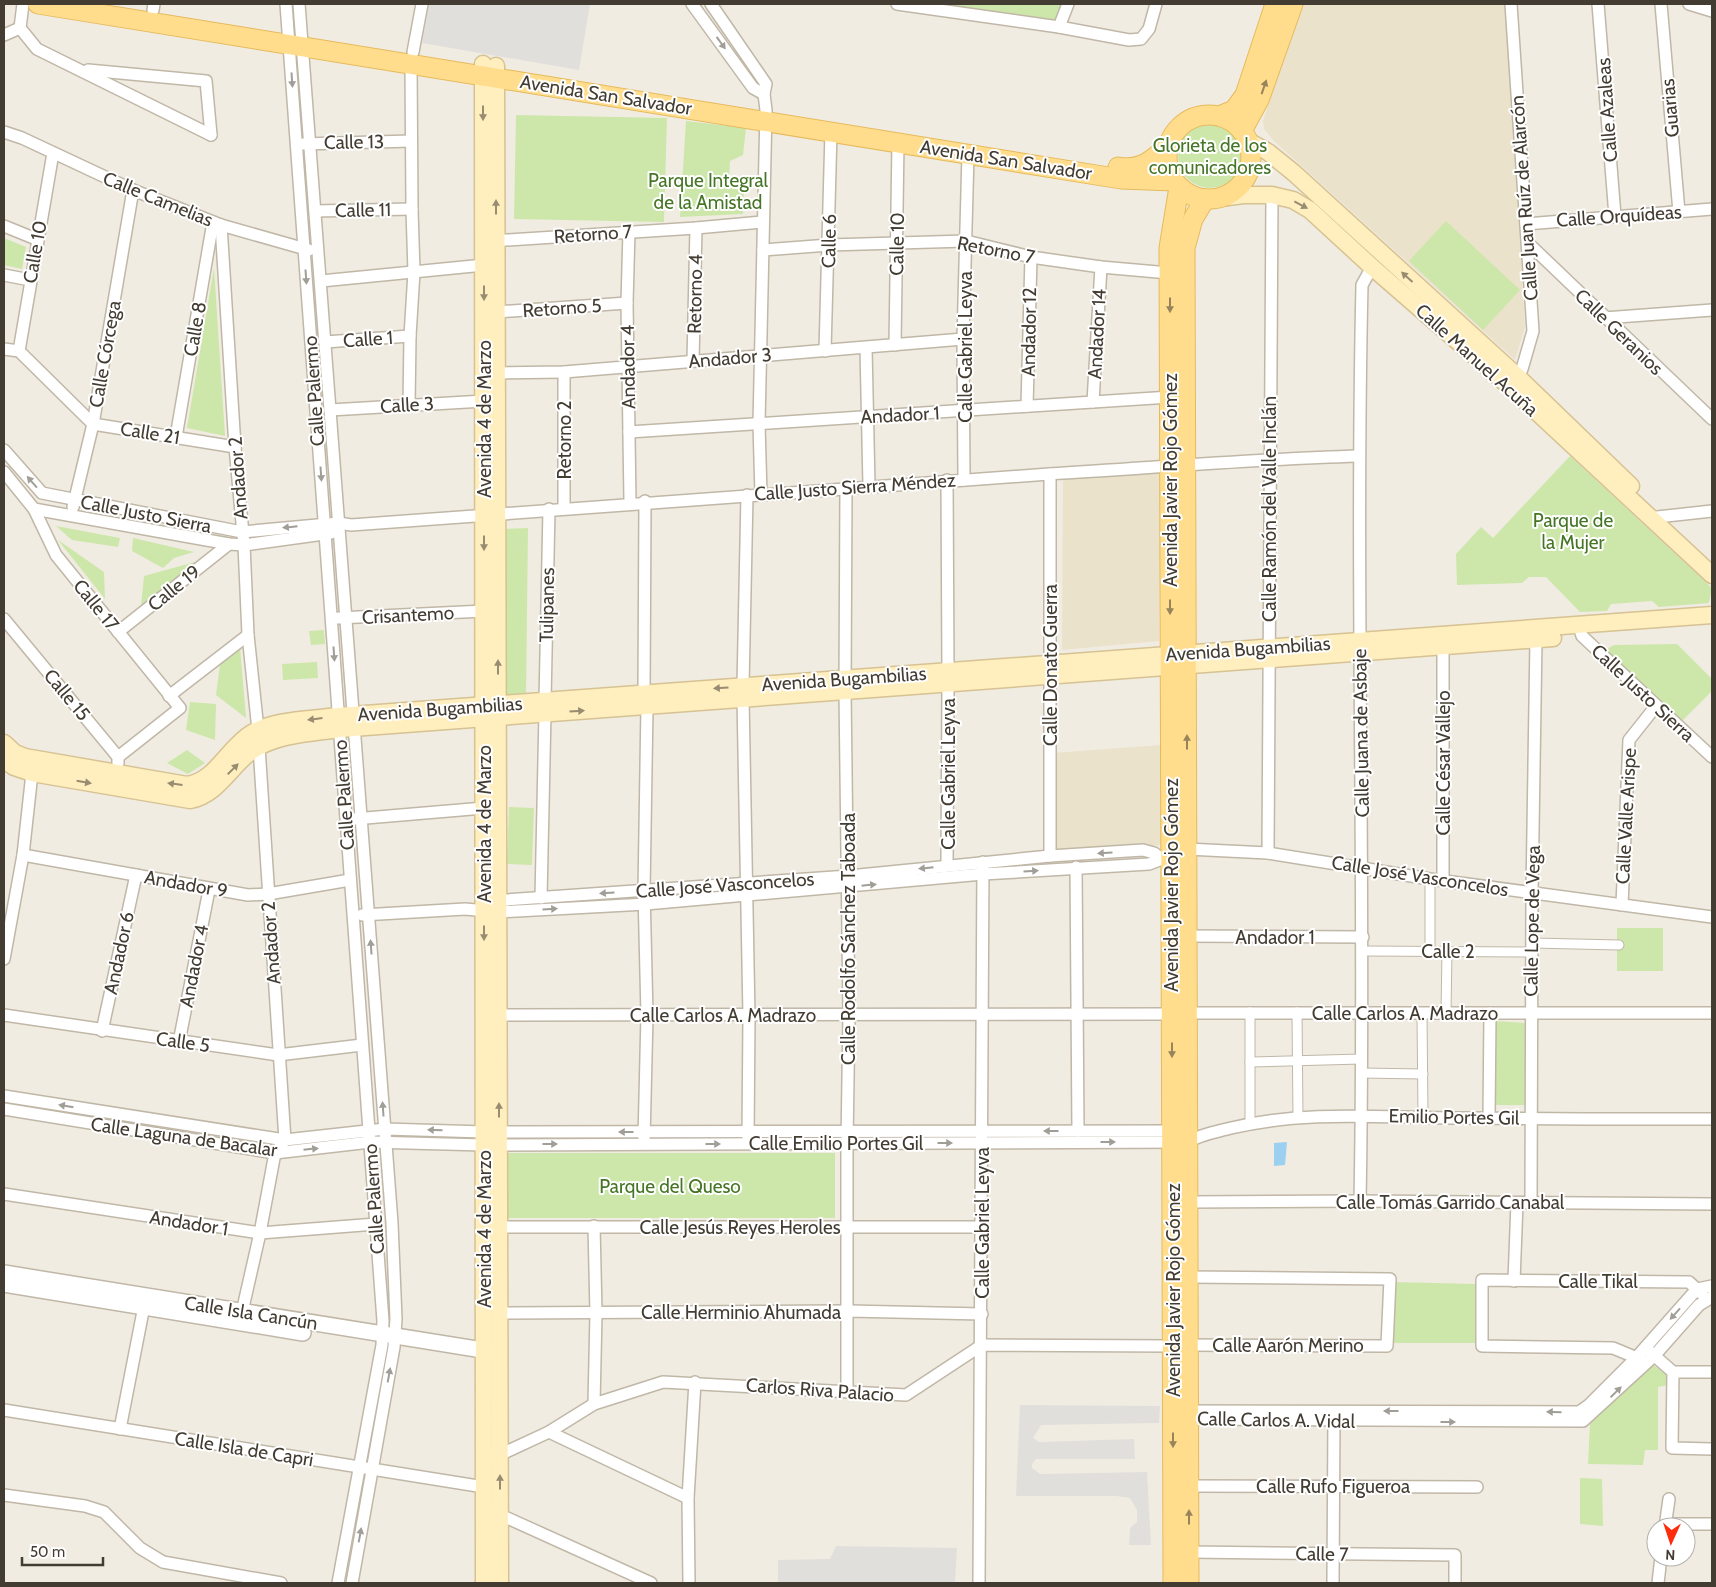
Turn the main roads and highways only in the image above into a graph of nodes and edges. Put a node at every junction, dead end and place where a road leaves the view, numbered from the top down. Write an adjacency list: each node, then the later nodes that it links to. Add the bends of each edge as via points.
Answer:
1 (38, 4): 6 (main road, Avenida San Salvador)
2 (116, 4): 5 (main road, Avenida San Salvador)
3 (1275, 4): 9 (main road, via 1245,96 1234,110)
4 (1293, 4): 10 (main road, one-way to 4)
5 (154, 7): 6 (main road, Avenida San Salvador)
6 (295, 39): 7 (main road, Avenida San Salvador)
7 (489, 71): 8 (main road, Avenida San Salvador); 14 (main road, Avenida 4 de Marzo)
8 (765, 108): 11 (main road, Avenida San Salvador, via 1130,169 1153,160); 12 (main road, Avenida San Salvador, via 831,132)
9 (1219, 116): 10 (main road, via 1232,121); 11 (main road, via 1206,114 1188,120 1174,133)
10 (1245, 136): 13 (main road, via 1252,153 1244,181 1233,192); 16 (main road, Calle Manuel Acuña, one-way to 10, via 1294,174)
11 (1168, 145): 12 (main road, via 1167,164)
12 (1176, 184): 13 (main road, via 1196,197); 15 (main road, Avenida Javier Rojo Gómez)
13 (1212, 199): 15 (main road, Avenida Javier Rojo Gómez, via 1193,219); 16 (main road, Calle Manuel Acuña, one-way to 16, via 1272,195 1293,200 1310,210 1372,267)
14 (490, 241): 18 (main road, Avenida 4 de Marzo, via 497,312); 18 (main road, Avenida 4 de Marzo, one-way to 18, via 484,266 484,401)
15 (1177, 248): 17 (main road, Avenida Javier Rojo Gómez); 17 (main road, Avenida Javier Rojo Gómez, one-way to 17, via 1170,273 1170,397)
16 (1514, 382): 19 (main road, Calle Manuel Acuña)
17 (1178, 466): 26 (main road, Avenida Javier Rojo Gómez)
18 (491, 514): 27 (main road, Avenida 4 de Marzo, one-way to 18); 27 (main road, Avenida 4 de Marzo, one-way to 27, via 484,611)
19 (1655, 517): 20 (main road, Calle Manuel Acuña); 21 (main road, Calle Manuel Acuña)
20 (1712, 560)
21 (1712, 575)
22 (1712, 615): 24 (main road, Avenida Bugambilias)
23 (1712, 626): 24 (main road, Avenida Bugambilias)
24 (1580, 631): 25 (main road, Avenida Bugambilias); 25 (main road, Avenida Bugambilias, via 1536,640 1443,646)
25 (1361, 646): 26 (main road, Avenida Bugambilias)
26 (1178, 660): 27 (main road, Avenida Bugambilias); 32 (main road, Avenida Javier Rojo Gómez)
27 (491, 711): 28 (main road, Avenida Bugambilias); 33 (main road, Avenida 4 de Marzo); 33 (main road, Avenida 4 de Marzo, via 484,808)
28 (346, 722): 31 (main road, Avenida Bugambilias, one-way to 31, via 272,725 258,730 243,739 208,776 194,784); 31 (main road, Avenida Bugambilias, one-way to 28, via 190,800 205,795 259,747 274,740)
29 (4, 743): 31 (main road, Avenida Bugambilias, via 15,753)
30 (4, 760): 31 (main road, Avenida Bugambilias, via 32,773)
31 (55, 770)
32 (1174, 856): 34 (main road, Avenida Javier Rojo Gómez); 34 (main road, Avenida Javier Rojo Gómez, via 1187,936)
33 (491, 907): 36 (main road, Avenida 4 de Marzo)
34 (1180, 1014): 35 (main road, Avenida Javier Rojo Gómez)
35 (1183, 1136): 37 (main road, Avenida Javier Rojo Gómez); 37 (main road, Avenida Javier Rojo Gómez, via 1188,1202 1188,1277)
36 (492, 1227): 38 (main road, Avenida 4 de Marzo); 38 (main road, Avenida 4 de Marzo, via 499,1313)
37 (1180, 1345): 39 (main road, Avenida Javier Rojo Gómez)
38 (492, 1357): 40 (main road, Avenida 4 de Marzo)
39 (1183, 1414): 44 (main road, Avenida Javier Rojo Gómez, one-way to 44); 45 (main road, Avenida Javier Rojo Gómez, one-way to 39, via 1189,1486)
40 (492, 1457): 41 (main road, Avenida 4 de Marzo, one-way to 40); 41 (main road, Avenida 4 de Marzo, via 484,1487)
41 (492, 1512): 42 (main road, Avenida 4 de Marzo); 43 (main road, Avenida 4 de Marzo)
42 (484, 1583)
43 (500, 1583)
44 (1173, 1583)
45 (1189, 1583)

